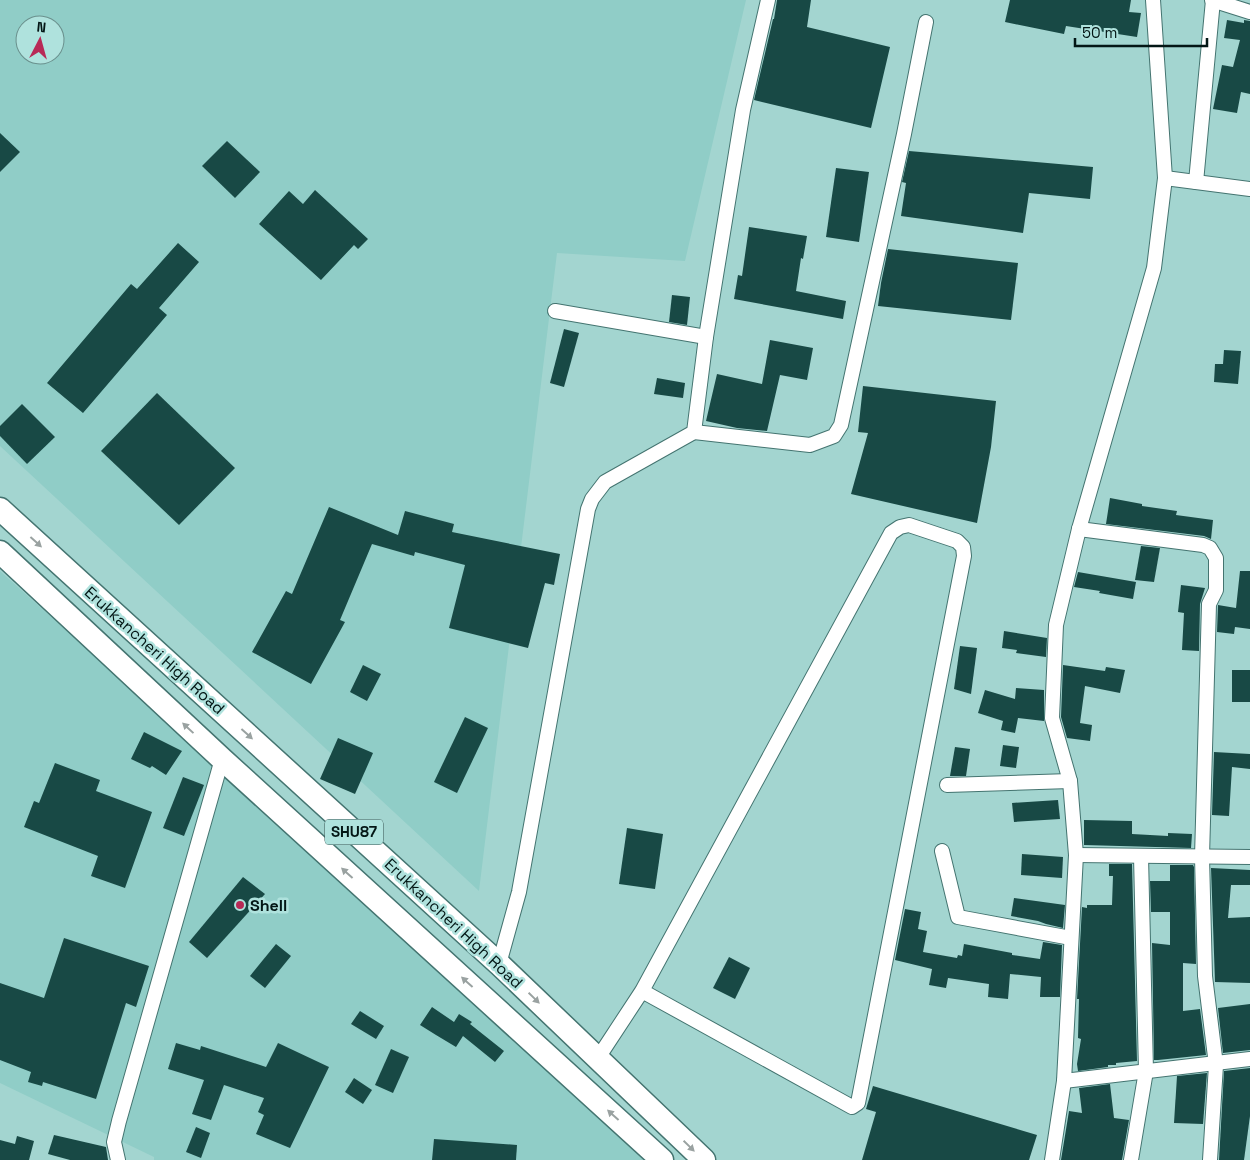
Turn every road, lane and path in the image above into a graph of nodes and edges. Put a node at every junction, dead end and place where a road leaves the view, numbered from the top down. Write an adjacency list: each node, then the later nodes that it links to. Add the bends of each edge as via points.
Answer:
1 (768, 0): 10 (street, via 743,110)
2 (1153, 0): 6 (street)
3 (1212, 0): 4 (street); 7 (street)
4 (1250, 12)
5 (926, 22): 11 (street, via 841,425 834,436 810,445)
6 (1165, 178): 7 (street); 13 (street, via 1154,268)
7 (1196, 182): 8 (street)
8 (1250, 190)
9 (555, 311): 10 (street)
10 (706, 336): 11 (street)
11 (694, 432): 24 (street, via 604,482 592,499 519,892)
12 (0, 509): 24 (main road, Erukkancheri High Road / SHU87, one-way to 24)
13 (1079, 529): 16 (street, via 1056,625 1052,718); 21 (street, via 1203,545 1210,548 1216,558 1216,590 1208,604)
14 (0, 552): 15 (main road, SHU87, one-way to 14)
15 (222, 759): 32 (main road, SHU87, one-way to 15); 33 (street, via 119,1121 114,1142)
16 (1070, 781): 17 (street); 19 (street)
17 (947, 785)
18 (942, 851): 23 (street, via 958,917)
19 (1076, 855): 20 (street); 23 (street)
20 (1141, 856): 21 (street); 29 (street)
21 (1202, 856): 22 (street); 28 (street, via 1205,976)
22 (1250, 857)
23 (1071, 938): 30 (street)
24 (499, 964): 26 (main road, Erukkancheri High Road / SHU87, one-way to 26)
25 (642, 991): 25 (street, via 891,533 909,525 957,541 963,547 964,556 858,1103 852,1107); 26 (street)
26 (598, 1058): 31 (main road, Erukkancheri High Road / SHU87)
27 (1250, 1059): 28 (street)
28 (1216, 1064): 29 (street); 38 (street)
29 (1146, 1071): 30 (street); 37 (street)
30 (1064, 1081): 36 (street)
31 (664, 1122): 32 (main road); 35 (main road, Erukkancheri High Road / SHU87, one-way to 35)
32 (642, 1142): 34 (main road, SHU87)
33 (118, 1160)
34 (662, 1160)
35 (704, 1160)
36 (1052, 1160)
37 (1132, 1160)
38 (1210, 1160)

